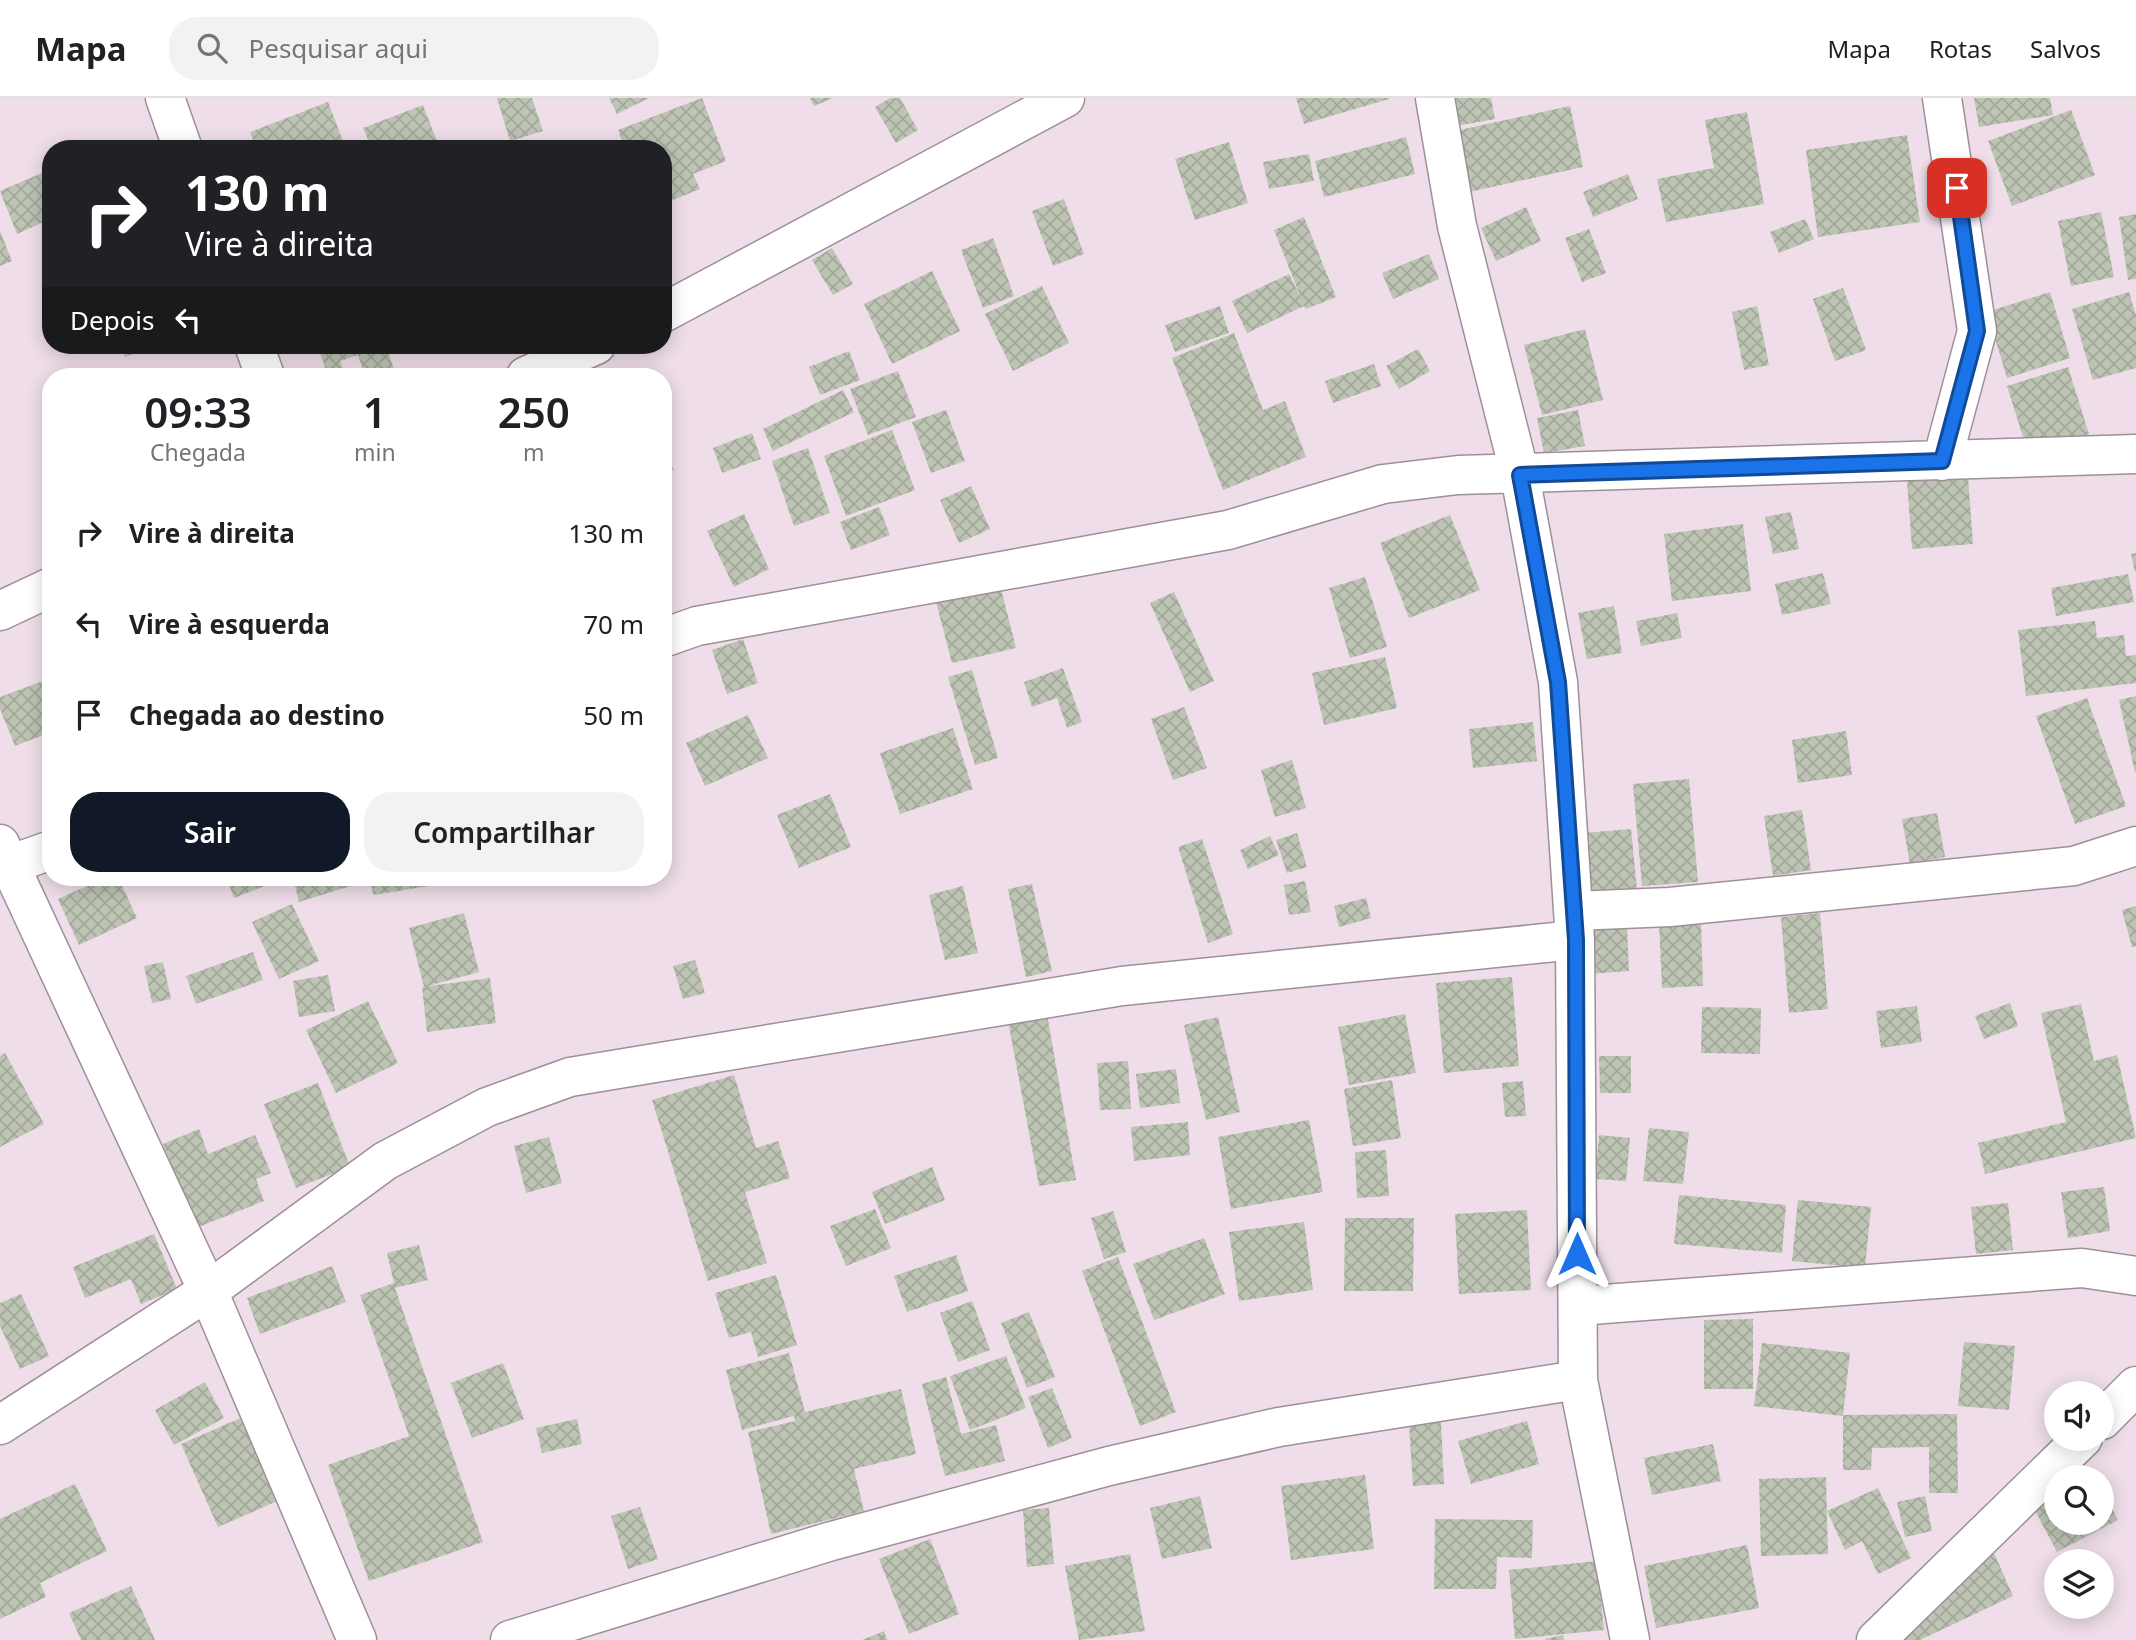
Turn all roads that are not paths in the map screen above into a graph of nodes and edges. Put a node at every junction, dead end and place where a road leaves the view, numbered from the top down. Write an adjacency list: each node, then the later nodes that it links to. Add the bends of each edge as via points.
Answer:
1 (165, 98): 6 (street)
2 (1065, 98): 5 (street)
3 (1435, 98): 12 (street, via 1457,226)
4 (1942, 98): 11 (street, via 1977,331)
5 (1022, 107): 7 (street)
6 (180, 140)
7 (672, 308)
8 (576, 354): 9 (street)
9 (544, 368)
10 (2136, 454): 11 (street)
11 (1942, 461): 12 (street)
12 (1520, 475): 15 (street, via 1458,475 1382,484 1228,530 711,624); 19 (street, via 1558,682)
13 (42, 591): 14 (street)
14 (0, 611)
15 (672, 635)
16 (2136, 846): 19 (street, via 2074,866 1670,907)
17 (42, 851): 18 (street)
18 (6, 854): 21 (street)
19 (1575, 926): 21 (street, via 1122,986 570,1077 487,1107 385,1161); 22 (street)
20 (2136, 1276): 22 (street, via 2082,1268)
21 (208, 1291): 26 (street); 28 (street)
22 (1578, 1306): 23 (street)
23 (1578, 1380): 29 (street, via 1279,1427 1109,1466 828,1542); 30 (street)
24 (2136, 1386): 25 (street)
25 (2114, 1408)
26 (0, 1425)
27 (2070, 1451): 31 (street)
28 (357, 1640)
29 (510, 1640)
30 (1630, 1640)
31 (1876, 1640)

